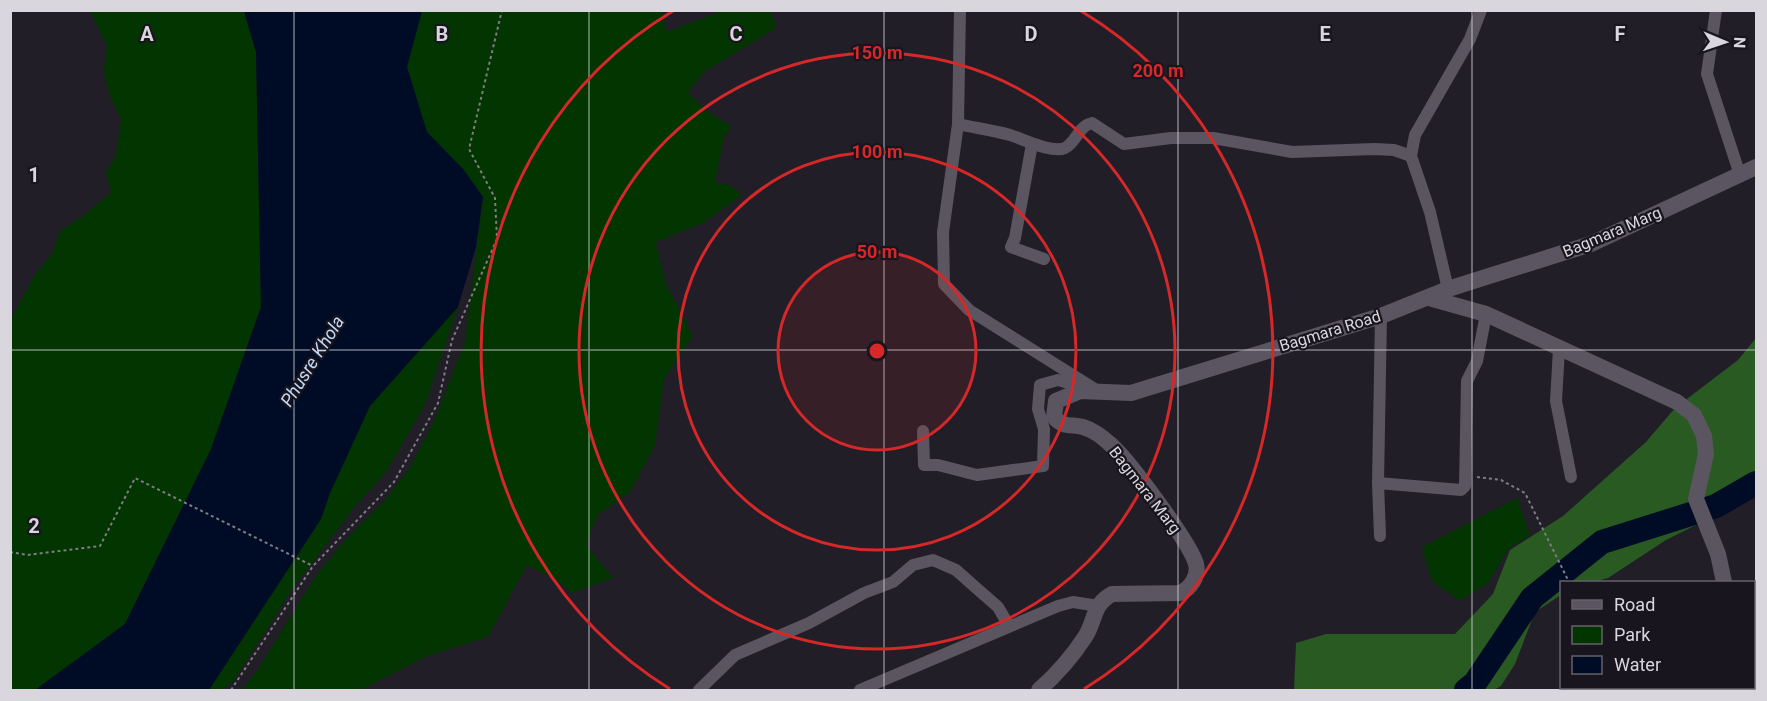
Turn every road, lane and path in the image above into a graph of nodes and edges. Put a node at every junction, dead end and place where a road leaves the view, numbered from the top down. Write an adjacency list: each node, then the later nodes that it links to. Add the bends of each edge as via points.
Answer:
1 (502, 10): 24 (path, via 469,150 495,198 497,239 452,340 438,403 394,482)
2 (960, 10): 5 (street)
3 (1481, 10): 7 (street, via 1470,39 1415,135)
4 (1716, 10): 9 (street, via 1707,74)
5 (958, 124): 6 (street); 17 (street, via 943,232 944,284 969,310)
6 (1032, 144): 7 (street, via 1067,147 1084,126 1092,123 1124,144 1214,138 1292,152 1374,149); 10 (street, via 1011,247)
7 (1411, 156): 11 (street, via 1430,212)
8 (1756, 167): 9 (main road, Bagmara Marg)
9 (1740, 175): 11 (main road, Bagmara Marg, via 1591,244)
10 (1044, 259)
11 (1448, 289): 12 (main road, Bagmara Marg)
12 (1429, 298): 13 (main road); 14 (main road, Bagmara Road)
13 (1486, 314): 15 (main road); 19 (street, via 1477,362 1467,381)
14 (1381, 316): 16 (main road, Bagmara Road); 21 (street)
15 (1559, 349): 20 (street, via 1556,401); 26 (main road, via 1677,402 1694,415 1704,436 1706,454 1696,499 1718,554)
16 (1229, 362): 17 (main road, Bagmara Marg, via 1131,393)
17 (1099, 391): 18 (street, via 1058,380 1040,385 1043,466 977,475 924,465); 27 (main road, Bagmara Marg, via 1066,395 1056,401 1054,417 1059,424 1094,431 1113,446 1170,519 1196,565 1196,577 1188,590 1174,594 1112,594)
18 (922, 431)
19 (1465, 477): 21 (street, via 1461,490); 25 (path, via 1501,480 1525,493)
20 (1571, 477)
21 (1378, 483): 22 (street)
22 (1380, 536)
23 (10, 552): 24 (path, via 27,555 100,546 135,478)
24 (313, 566): 29 (path)
25 (1569, 581)
26 (1724, 581)
27 (1098, 606): 28 (street, via 1073,602); 32 (main road, via 1088,633 1065,666)
28 (1009, 626): 30 (street, via 998,607 956,570 933,560 913,566 893,582 864,593 809,624 735,655); 31 (street)
29 (231, 690)
30 (699, 690)
31 (860, 690)
32 (1039, 690)

